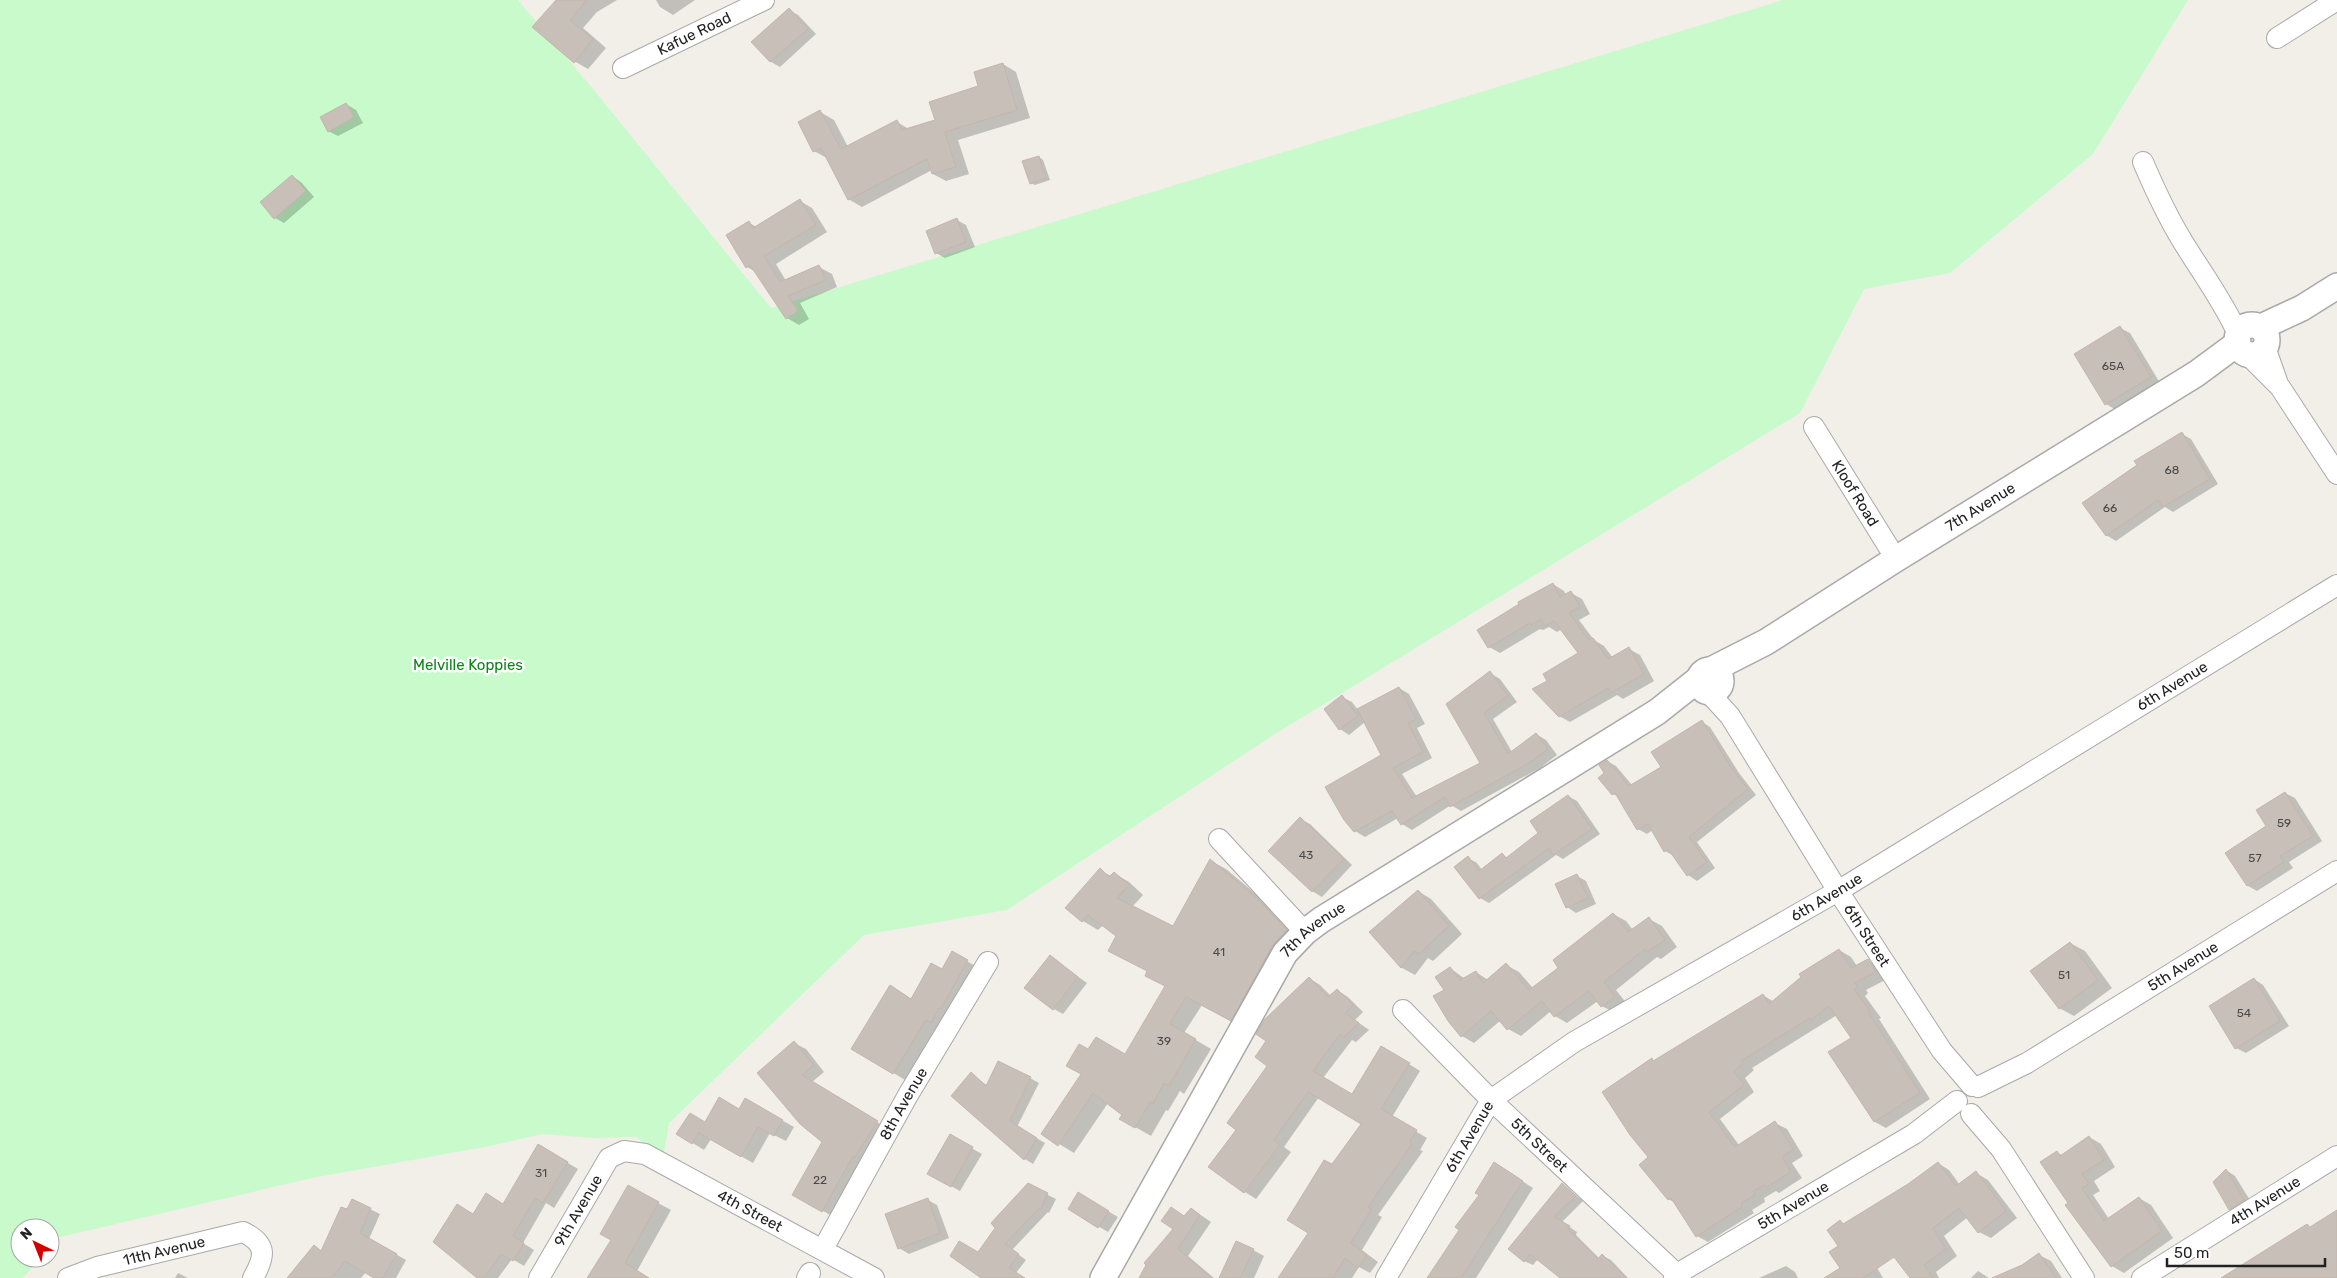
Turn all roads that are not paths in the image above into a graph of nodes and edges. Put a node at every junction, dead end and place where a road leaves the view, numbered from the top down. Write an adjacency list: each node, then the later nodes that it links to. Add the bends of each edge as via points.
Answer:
1 (764, 0): 4 (street, Kafue Road)
2 (2337, 0): 3 (street)
3 (2277, 38)
4 (624, 68)
5 (2143, 162): 7 (street, via 2182,241)
6 (2337, 286): 7 (street, 7th Avenue)
7 (2251, 340): 9 (street); 10 (street, 7th Avenue)
8 (1814, 427): 10 (street, Kloof Road)
9 (2337, 474)
10 (1896, 559): 12 (street, 7th Avenue, via 1766,642)
11 (2337, 585): 15 (street, 6th Avenue)
12 (1711, 683): 15 (street, 6th Street); 16 (street, 7th Avenue, via 1657,712)
13 (1218, 839): 16 (street)
14 (2337, 871): 20 (street, 5th Avenue)
15 (1838, 891): 19 (street, 6th Avenue, via 1574,1042); 20 (street, 6th Street)
16 (1305, 932): 29 (street, 7th Avenue, via 1285,953 1261,993)
17 (988, 962): 23 (street, 8th Avenue, via 908,1095)
18 (1403, 1010): 19 (street, 5th Street)
19 (1491, 1100): 24 (street, 5th Street); 30 (street, 6th Avenue)
20 (1971, 1100): 24 (street, 5th Avenue); 31 (street, 6th Street)
21 (624, 1151): 23 (street, 4th Street, via 645,1154); 27 (street, 9th Avenue, via 609,1158)
22 (2337, 1156): 32 (street, 4th Avenue)
23 (823, 1248): 28 (street, 4th Street)
24 (1677, 1277)
25 (68, 1278): 26 (street, 11th Avenue, via 98,1267 243,1232 258,1242 262,1251 262,1262)
26 (253, 1278)
27 (539, 1278)
28 (874, 1278)
29 (1103, 1278)
30 (1386, 1278)
31 (2084, 1278)
32 (2142, 1278)

